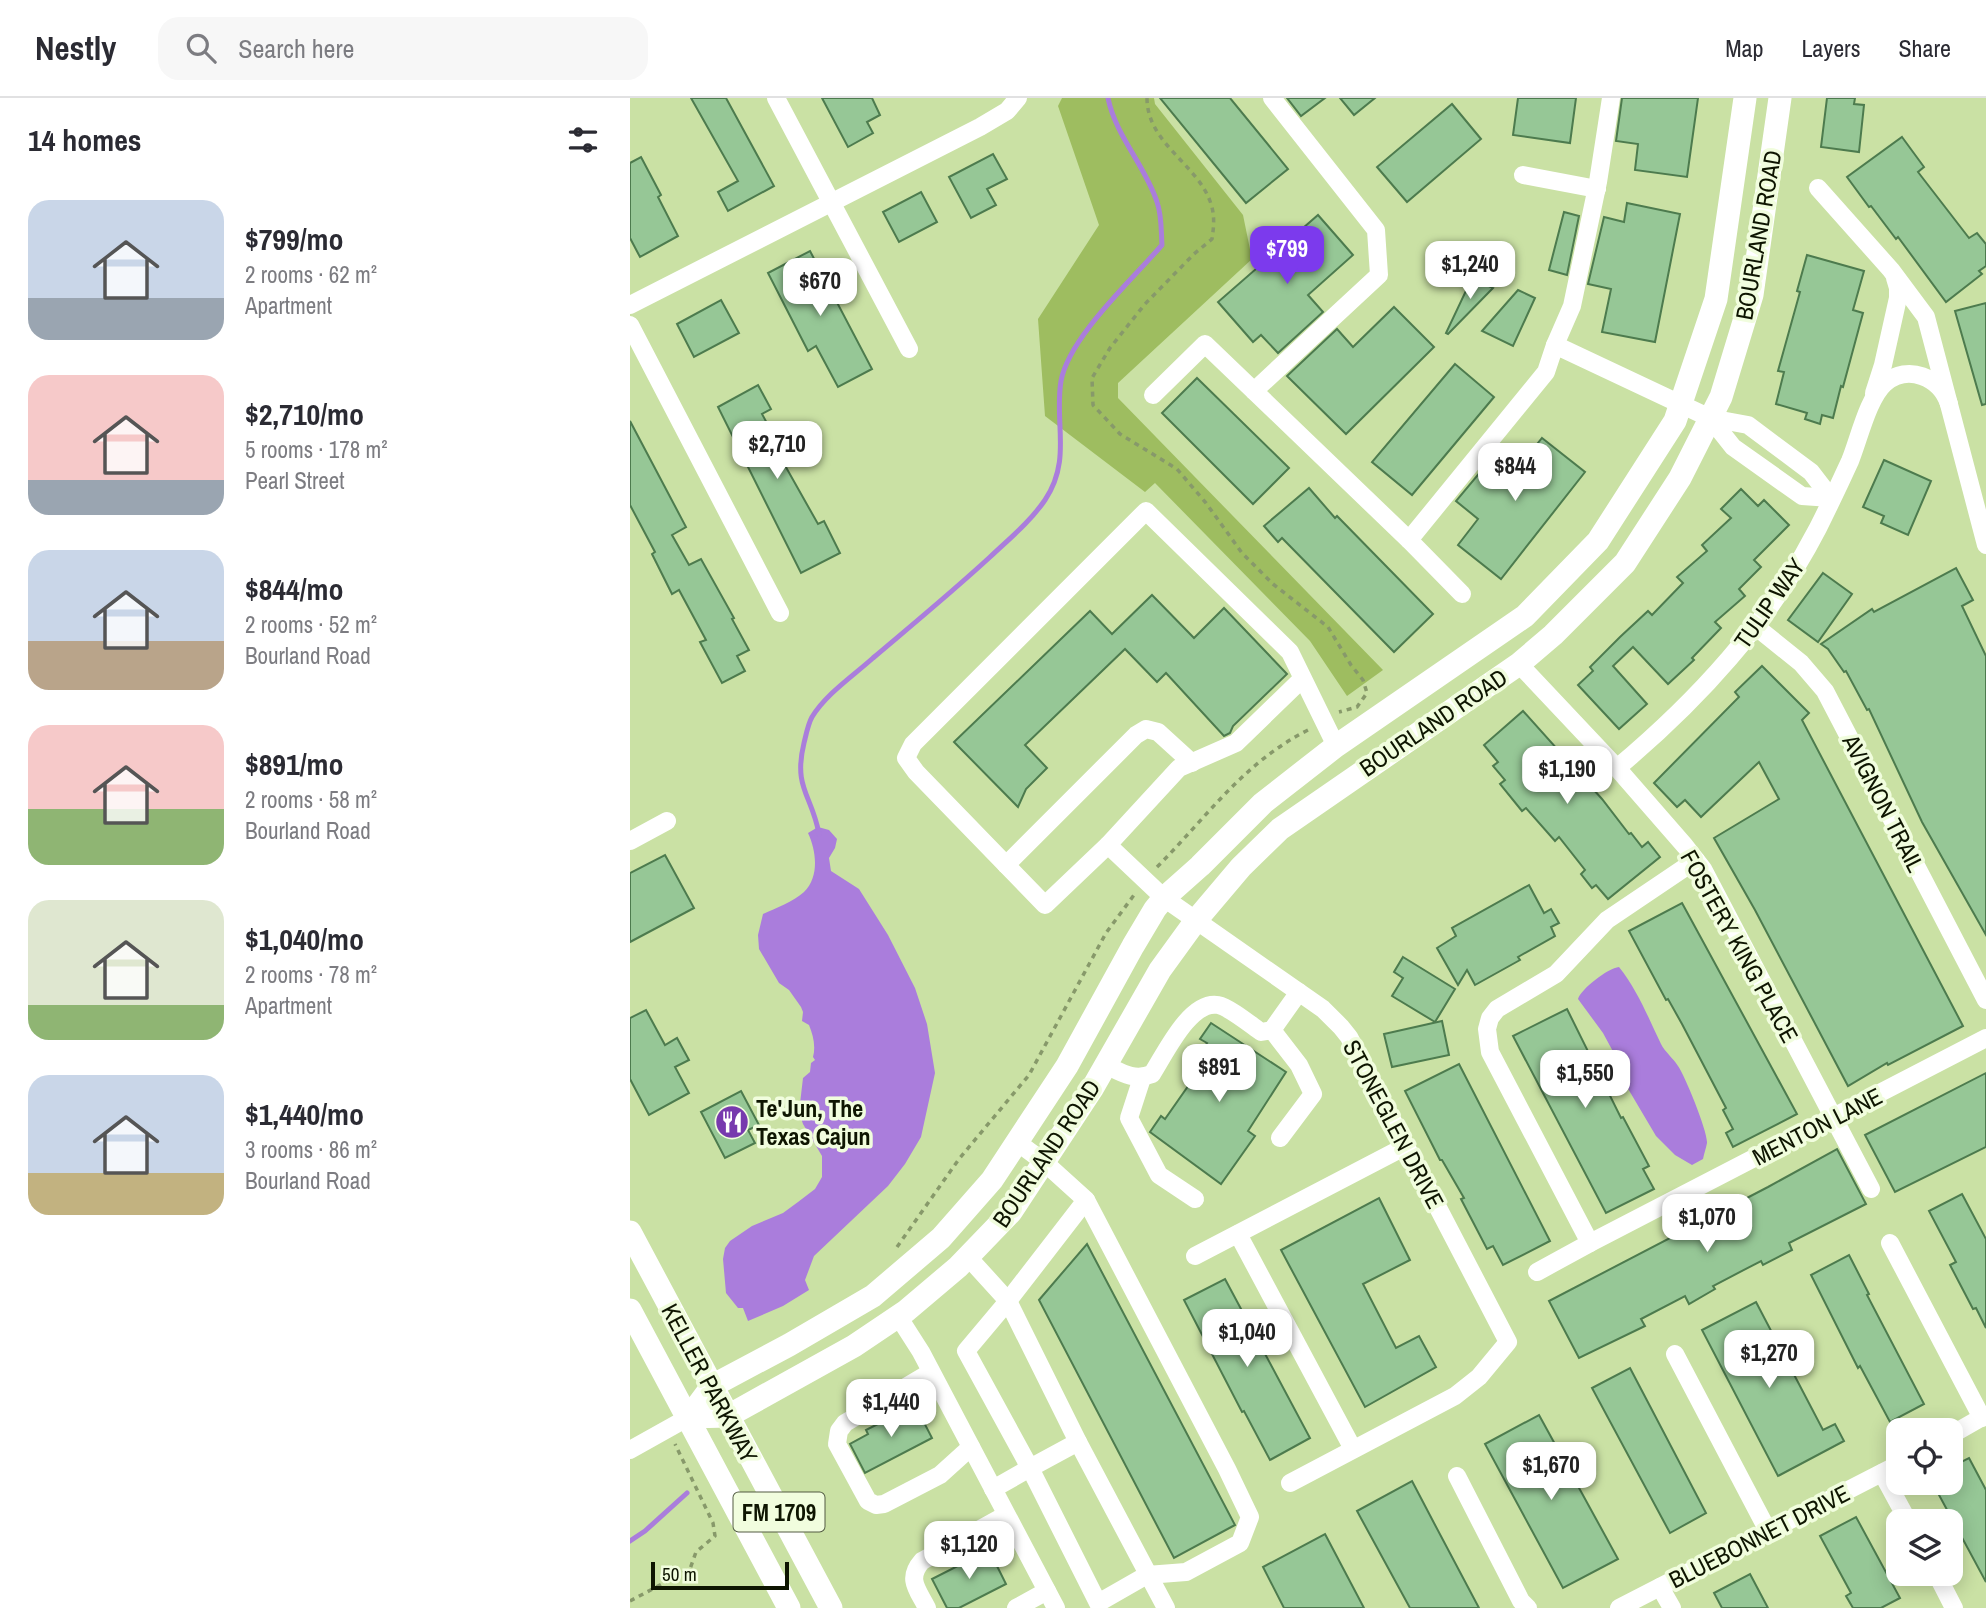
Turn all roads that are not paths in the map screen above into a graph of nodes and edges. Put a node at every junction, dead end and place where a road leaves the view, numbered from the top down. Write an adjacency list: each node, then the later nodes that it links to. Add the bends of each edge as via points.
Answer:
1 (776, 98): 10 (street)
2 (1018, 98): 10 (street, via 1007,111 980,127)
3 (1272, 98): 16 (street, via 1376,230 1379,275)
4 (1611, 98): 9 (street)
5 (1745, 98): 20 (main road, BOURLAND ROAD, via 1716,299)
6 (1780, 98): 21 (main road, BOURLAND ROAD, via 1752,295 1721,397)
7 (1523, 175): 9 (street)
8 (1818, 188): 11 (street)
9 (1597, 189): 14 (street, via 1572,306)
10 (832, 203): 12 (street); 15 (street)
11 (1891, 270): 18 (street, TULIP WAY, via 1898,298); 19 (street, via 1926,317)
12 (630, 305)
13 (630, 326): 26 (street)
14 (1555, 345): 20 (street); 23 (street, via 1546,372)
15 (909, 349)
16 (1254, 391): 17 (street, via 1205,344); 23 (street)
17 (1153, 395)
18 (1872, 403): 19 (street, TULIP WAY, via 1885,383 1910,374 1934,382); 22 (street, TULIP WAY)
19 (1949, 404): 24 (street)
20 (1680, 405): 21 (street); 30 (main road, BOURLAND ROAD, via 1675,421 1598,541 1525,616)
21 (1710, 418): 22 (street, via 1748,425 1811,472); 22 (street, via 1734,447 1802,496); 28 (main road, BOURLAND ROAD, via 1680,478 1625,563)
22 (1831, 498): 27 (street, TULIP WAY, via 1799,561)
23 (1409, 540): 25 (street)
24 (1986, 545)
25 (1462, 594)
26 (780, 613)
27 (1755, 626): 32 (street, TULIP WAY, via 1686,706); 41 (street, AVIGNON TRAIL, via 1801,663 1825,691)
28 (1520, 664): 32 (street, FOSTERY KING PLACE); 39 (main road, BOURLAND ROAD, via 1280,829)
29 (1302, 679): 30 (street); 31 (street, via 1236,743); 37 (street, via 1290,652 1146,511 913,744 906,758)
30 (1336, 746): 38 (main road, BOURLAND ROAD, via 1263,803)
31 (1192, 763): 35 (street, via 1179,768); 37 (street, via 1158,732 1146,729)
32 (1616, 768): 36 (street, FOSTERY KING PLACE)
33 (667, 821): 34 (street)
34 (630, 841)
35 (1108, 845): 37 (street, via 1045,905); 38 (street, STONEGLEN DRIVE)
36 (1696, 860): 46 (street, FOSTERY KING PLACE); 57 (street, via 1607,920 1556,974 1497,1009 1490,1018 1490,1052)
37 (1006, 865)
38 (1164, 898): 39 (street, STONEGLEN DRIVE); 48 (main road, BOURLAND ROAD, via 1067,1066)
39 (1197, 919): 40 (street, STONEGLEN DRIVE); 44 (main road, BOURLAND ROAD, via 1160,970)
40 (1299, 992): 42 (street); 49 (street, STONEGLEN DRIVE, via 1333,1017 1349,1037)
41 (1986, 1000)
42 (1272, 1030): 45 (street, via 1261,1032 1220,1005 1207,1005 1191,1014 1152,1074); 47 (street, via 1299,1065 1313,1094)
43 (1986, 1038): 46 (street, MENTON LANE)
44 (1106, 1065): 45 (street); 50 (main road, BOURLAND ROAD)
45 (1142, 1078): 52 (street, via 1129,1118 1159,1175)
46 (1833, 1117): 51 (street, FOSTERY KING PLACE); 57 (street, MENTON LANE)
47 (1280, 1138)
48 (1017, 1142): 50 (street); 66 (main road, BOURLAND ROAD, via 992,1180 941,1238 900,1275 834,1320)
49 (1406, 1146): 55 (street); 73 (street, STONEGLEN DRIVE, via 1508,1342 1479,1377 1455,1396)
50 (1044, 1162): 53 (street); 59 (main road, BOURLAND ROAD, via 1012,1212)
51 (1871, 1189)
52 (1195, 1199)
53 (1087, 1200): 61 (street); 84 (street, via 1250,1517 1240,1543 1186,1572)
54 (630, 1232): 66 (main road, KELLER PARKWAY / FM 1709)
55 (1238, 1234): 58 (street); 73 (street)
56 (1890, 1242): 69 (street)
57 (1590, 1243): 60 (street, MENTON LANE)
58 (1195, 1256)
59 (968, 1257): 61 (street); 63 (main road, BOURLAND ROAD)
60 (1537, 1272)
61 (1009, 1301): 71 (street); 75 (street, via 966,1350)
62 (630, 1310): 68 (main road, KELLER PARKWAY / FM 1709)
63 (898, 1316): 65 (street); 67 (main road, BOURLAND ROAD, via 854,1346)
64 (1675, 1354): 83 (street)
65 (931, 1372): 72 (street); 72 (street, via 839,1431 837,1444 867,1501 884,1504 940,1475)
66 (712, 1386): 67 (main road, KELLER PARKWAY / FM 1709); 68 (main road, BOURLAND ROAD)
67 (728, 1416): 68 (main road, BOURLAND ROAD); 90 (main road, KELLER PARKWAY / FM 1709)
68 (688, 1417): 74 (street); 89 (main road, KELLER PARKWAY / FM 1709)
69 (1984, 1417): 70 (street)
70 (1963, 1428)
71 (1078, 1442): 75 (street); 84 (street)
72 (971, 1447): 80 (street)
73 (1353, 1449): 79 (street)
74 (630, 1450)
75 (1030, 1468): 80 (street); 88 (street)
76 (1886, 1471): 77 (street, BLUEBONNET DRIVE)
77 (1882, 1473): 81 (street); 83 (street, BLUEBONNET DRIVE)
78 (1457, 1476): 95 (street)
79 (1290, 1483)
80 (993, 1489): 82 (street)
81 (1902, 1509)
82 (1006, 1515): 87 (street); 91 (street, via 915,1569 913,1580)
83 (1768, 1531): 86 (street, BLUEBONNET DRIVE)
84 (1147, 1575): 88 (street); 94 (street)
85 (1943, 1586): 98 (street)
86 (1660, 1587): 96 (street, BLUEBONNET DRIVE); 97 (street)
87 (1046, 1591): 92 (street); 93 (street)
88 (1095, 1606)
89 (789, 1608)
90 (831, 1608)
91 (927, 1608)
92 (1016, 1608)
93 (1056, 1608)
94 (1166, 1608)
95 (1528, 1608)
96 (1619, 1608)
97 (1672, 1608)
98 (1954, 1608)

